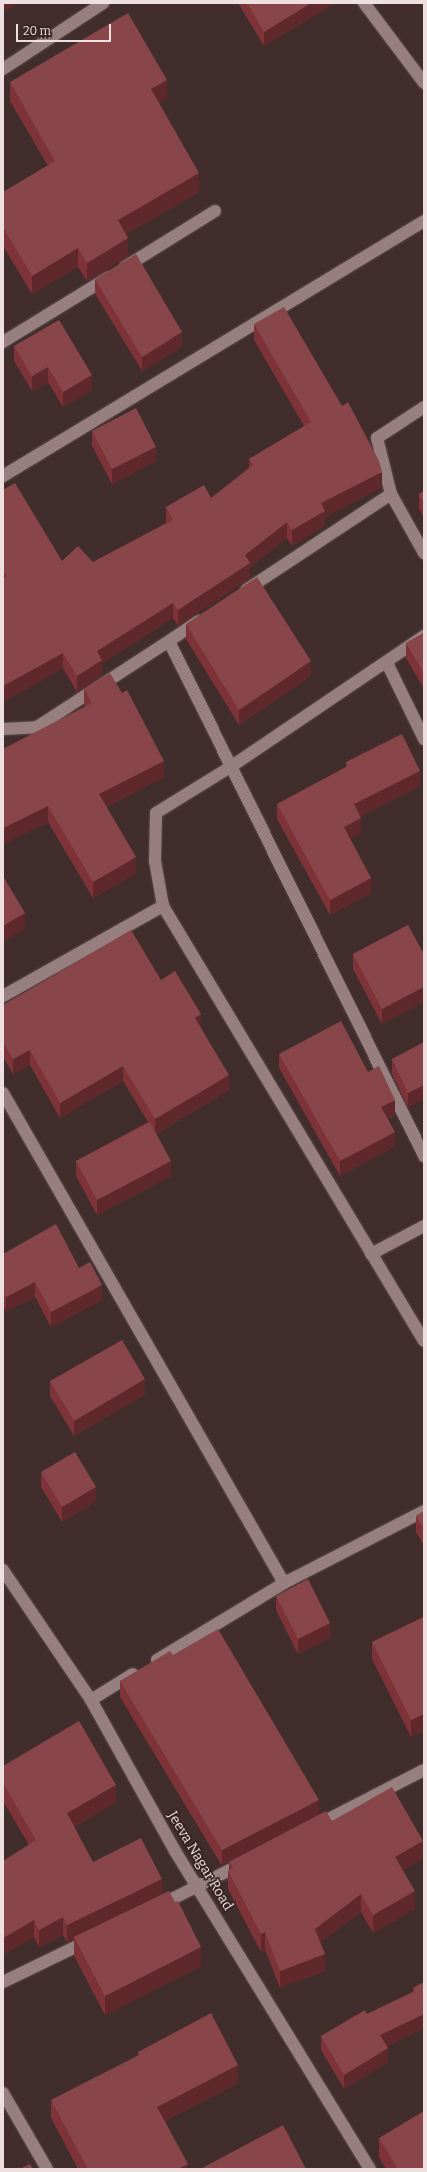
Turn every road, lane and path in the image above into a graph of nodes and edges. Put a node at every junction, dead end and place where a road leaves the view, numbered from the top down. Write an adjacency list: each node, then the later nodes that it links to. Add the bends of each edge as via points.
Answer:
1 (102, 3): 3 (street)
2 (364, 3): 4 (street)
3 (3, 69)
4 (424, 83)
5 (215, 211): 7 (street)
6 (424, 221): 9 (street)
7 (3, 342)
8 (424, 406): 10 (street, via 377,438)
9 (3, 476)
10 (390, 494): 11 (street); 12 (street)
11 (424, 553)
12 (234, 598)
13 (208, 615): 15 (street)
14 (424, 636): 16 (street)
15 (169, 641): 17 (street, via 37,727); 19 (street)
16 (387, 663): 18 (street); 19 (street)
17 (3, 729)
18 (424, 739)
19 (232, 766): 20 (street, via 156,814 155,861); 23 (street)
20 (163, 906): 21 (street); 25 (street)
21 (3, 996)
22 (3, 1093): 29 (street)
23 (424, 1156)
24 (424, 1226): 25 (street)
25 (371, 1254): 26 (street)
26 (424, 1341)
27 (424, 1511): 29 (street)
28 (3, 1570): 30 (street, Jeeva Nagar Road)
29 (284, 1583): 30 (street)
30 (91, 1700): 34 (street, Jeeva Nagar Road, via 175,1851)
31 (422, 1774): 32 (street)
32 (308, 1830)
33 (253, 1858): 34 (street)
34 (198, 1887): 35 (street); 40 (street, Jeeva Nagar Road)
35 (149, 1911)
36 (100, 1934): 37 (street)
37 (3, 1982)
38 (3, 2093): 39 (street)
39 (46, 2169)
40 (370, 2169)

